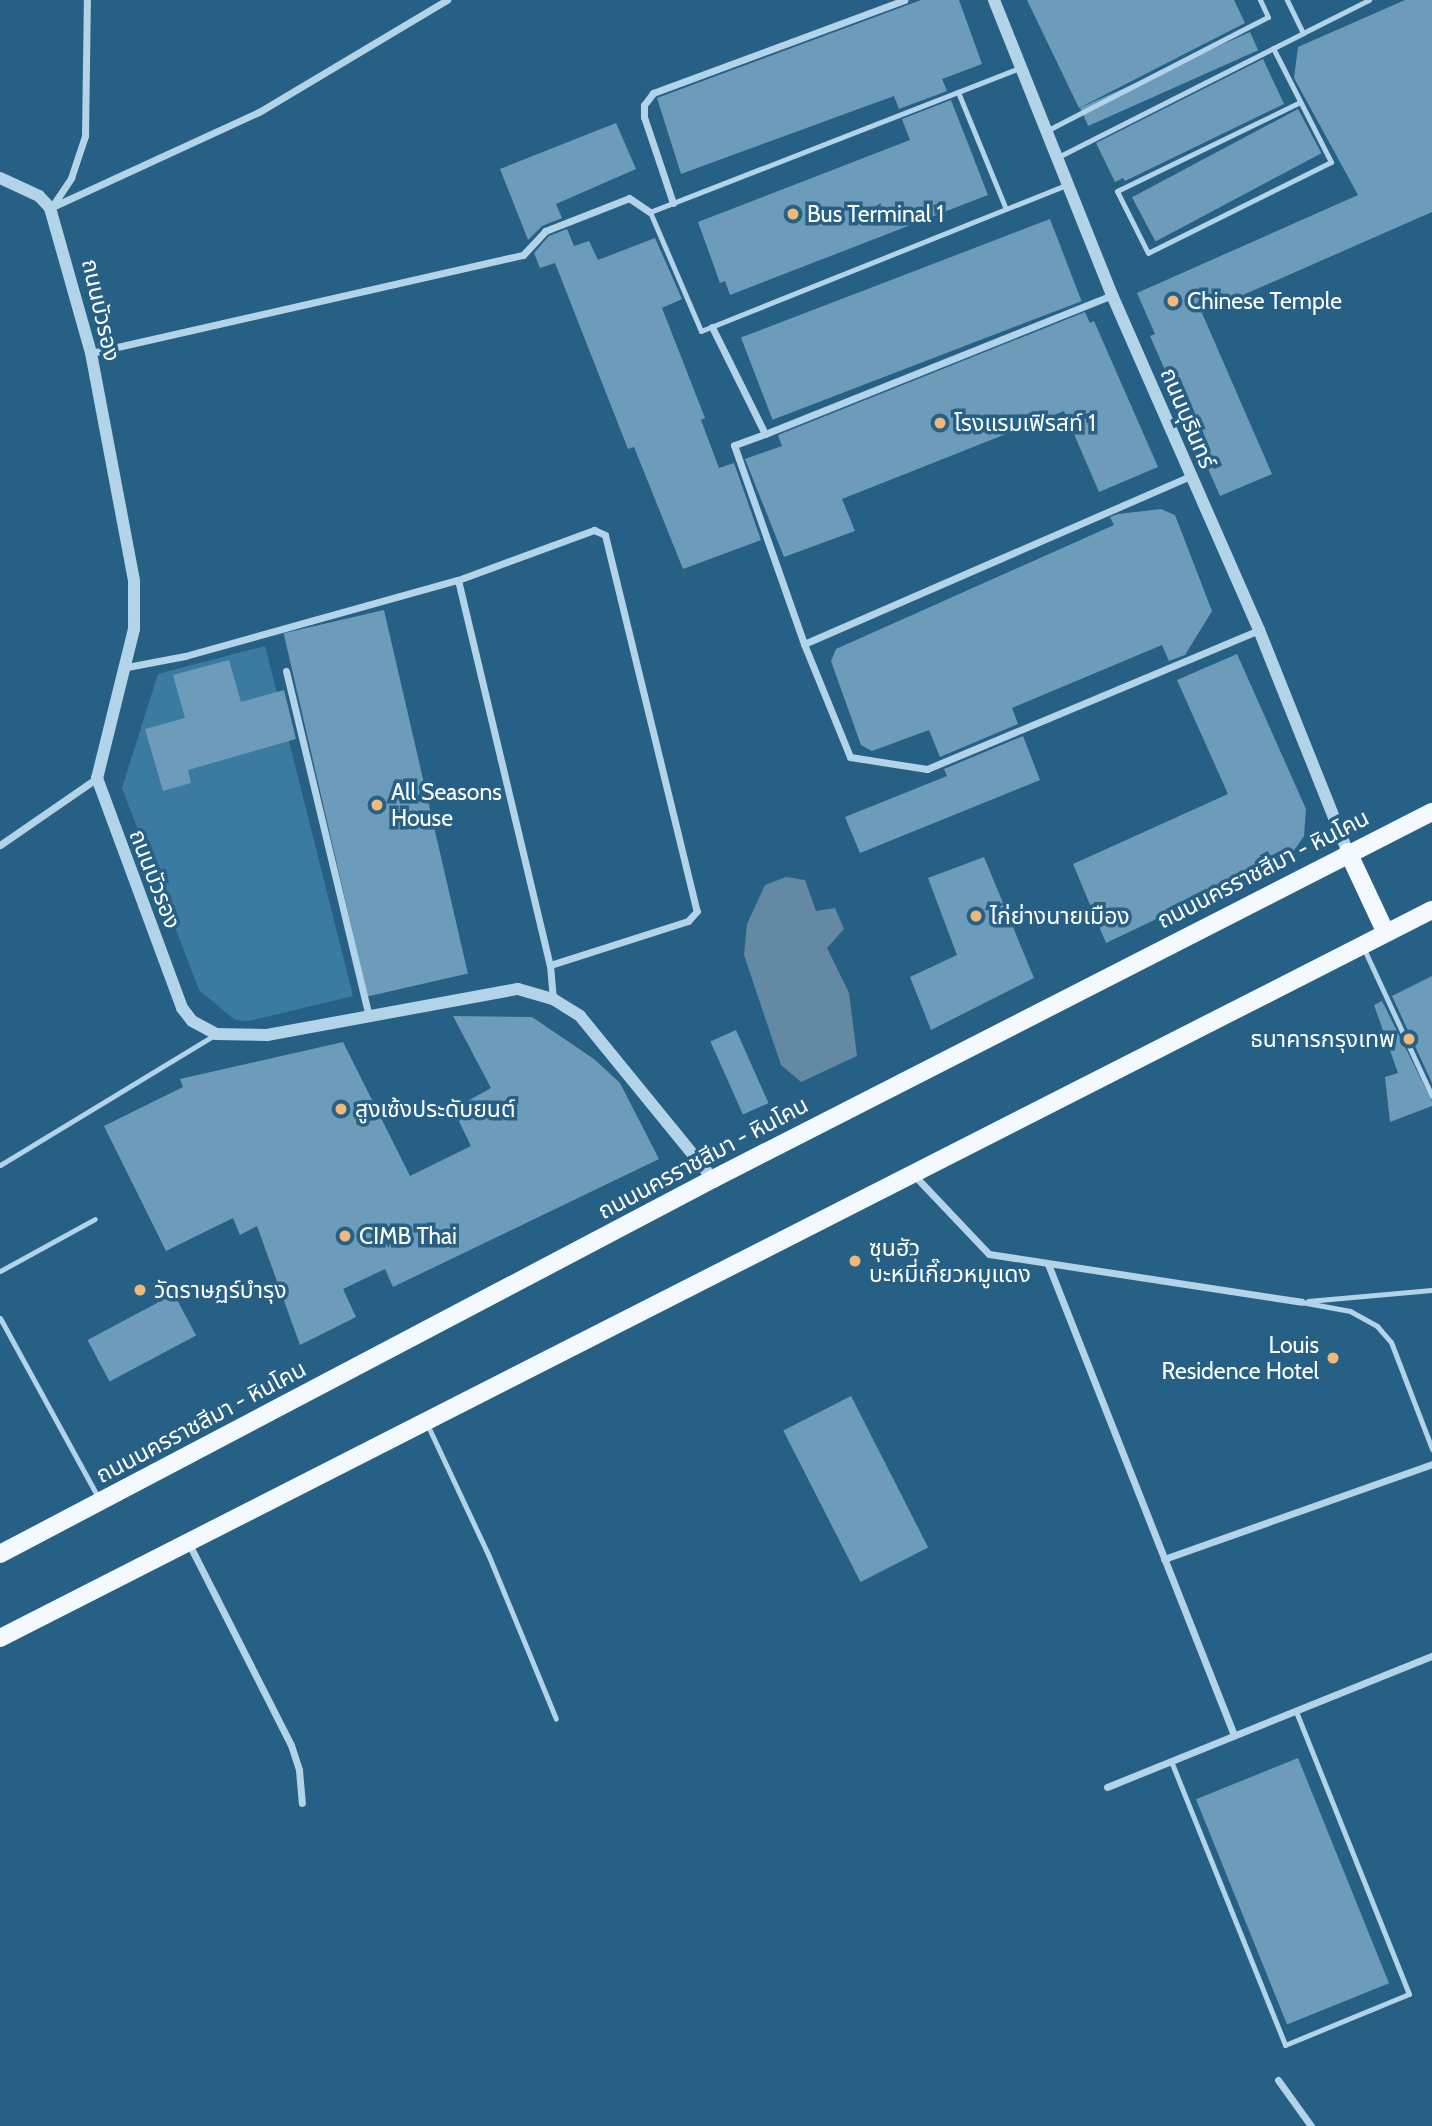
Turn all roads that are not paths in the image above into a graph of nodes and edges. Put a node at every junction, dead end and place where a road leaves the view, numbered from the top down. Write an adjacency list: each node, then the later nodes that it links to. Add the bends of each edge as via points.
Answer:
1 (87, 0): 18 (street, via 85,136 71,178)
2 (447, 0): 18 (street, via 259,111)
3 (904, 0): 17 (street, via 653,93 644,105 643,117)
4 (994, 0): 10 (street, ถนนบุรินทร์)
5 (1260, 0): 13 (lane, via 1268,17)
6 (1287, 0): 8 (lane)
7 (1369, 0): 8 (lane)
8 (1303, 33): 9 (lane)
9 (1273, 48): 12 (lane); 14 (lane)
10 (1022, 67): 11 (lane); 13 (street, ถนนบุรินทร์)
11 (958, 92): 17 (lane); 19 (lane)
12 (1300, 102): 12 (lane, via 1331,162 1149,254 1117,191)
13 (1048, 130): 14 (street, ถนนบุรินทร์)
14 (1058, 158): 16 (street, ถนนบุรินทร์)
15 (0, 178): 18 (street, via 30,191)
16 (1068, 184): 19 (lane); 21 (street, ถนนบุรินทร์)
17 (673, 203): 20 (lane)
18 (50, 208): 23 (street, ถนนบัวรอง)
19 (1006, 209): 22 (lane)
20 (650, 212): 22 (lane, via 701,331); 23 (street, via 629,198 545,231 523,256)
21 (1112, 295): 24 (street); 25 (street, ถนนบุรินทร์)
22 (712, 327): 24 (street)
23 (91, 353): 29 (street, ถนนบัวรอง, via 134,581 134,629)
24 (765, 433): 28 (street, via 734,445)
25 (1190, 476): 27 (street, ถนนบุรินทร์); 28 (street)
26 (458, 580): 29 (street, via 185,656); 38 (street); 38 (street, via 594,530 605,535 611,548 696,911 688,920)
27 (1259, 630): 28 (street, via 927,769 850,757); 34 (street, ถนนบุรินทร์)
28 (804, 644)
29 (127, 667): 31 (street, ถนนบัวรอง)
30 (286, 671): 40 (street)
31 (97, 778): 33 (street); 41 (street, ถนนบัวรอง, via 183,1008 192,1021)
32 (1432, 812): 34 (main road, ถนนนครราชสีมา - หินโคน)
33 (0, 845)
34 (1348, 852): 36 (main road); 45 (main road, ถนนนครราชสีมา - หินโคน)
35 (1432, 910): 36 (main road)
36 (1386, 933): 37 (main road)
37 (1361, 943): 42 (lane); 44 (main road)
38 (550, 965): 39 (street)
39 (553, 999): 40 (street, via 518,989); 45 (street, via 580,1016)
40 (369, 1016): 41 (street, via 267,1035)
41 (216, 1034): 43 (lane)
42 (1432, 1096)
43 (0, 1165)
44 (913, 1174): 47 (street, via 989,1254); 52 (main road)
45 (713, 1179): 55 (main road, ถนนนครราชสีมา - หินโคน)
46 (95, 1219): 48 (lane)
47 (1048, 1264): 50 (street); 58 (street)
48 (0, 1271)
49 (1432, 1290): 50 (lane)
50 (1301, 1302): 53 (lane, via 1350,1311 1384,1334)
51 (0, 1318): 55 (lane)
52 (426, 1422): 56 (main road); 62 (lane, via 488,1554)
53 (1432, 1448)
54 (1432, 1464): 58 (street)
55 (102, 1503): 57 (main road, ถนนนครราชสีมา - หินโคน)
56 (189, 1544): 59 (main road); 66 (street, via 291,1745)
57 (0, 1554)
58 (1164, 1559): 63 (street)
59 (0, 1638)
60 (1432, 1656): 61 (street)
61 (1296, 1712): 63 (street); 64 (lane, via 1409,1994 1285,2045)
62 (556, 1719)
63 (1234, 1735): 64 (street)
64 (1171, 1761): 65 (street)
65 (1107, 1787)
66 (302, 1803)
67 (1278, 2080): 68 (street)
68 (1311, 2126)

